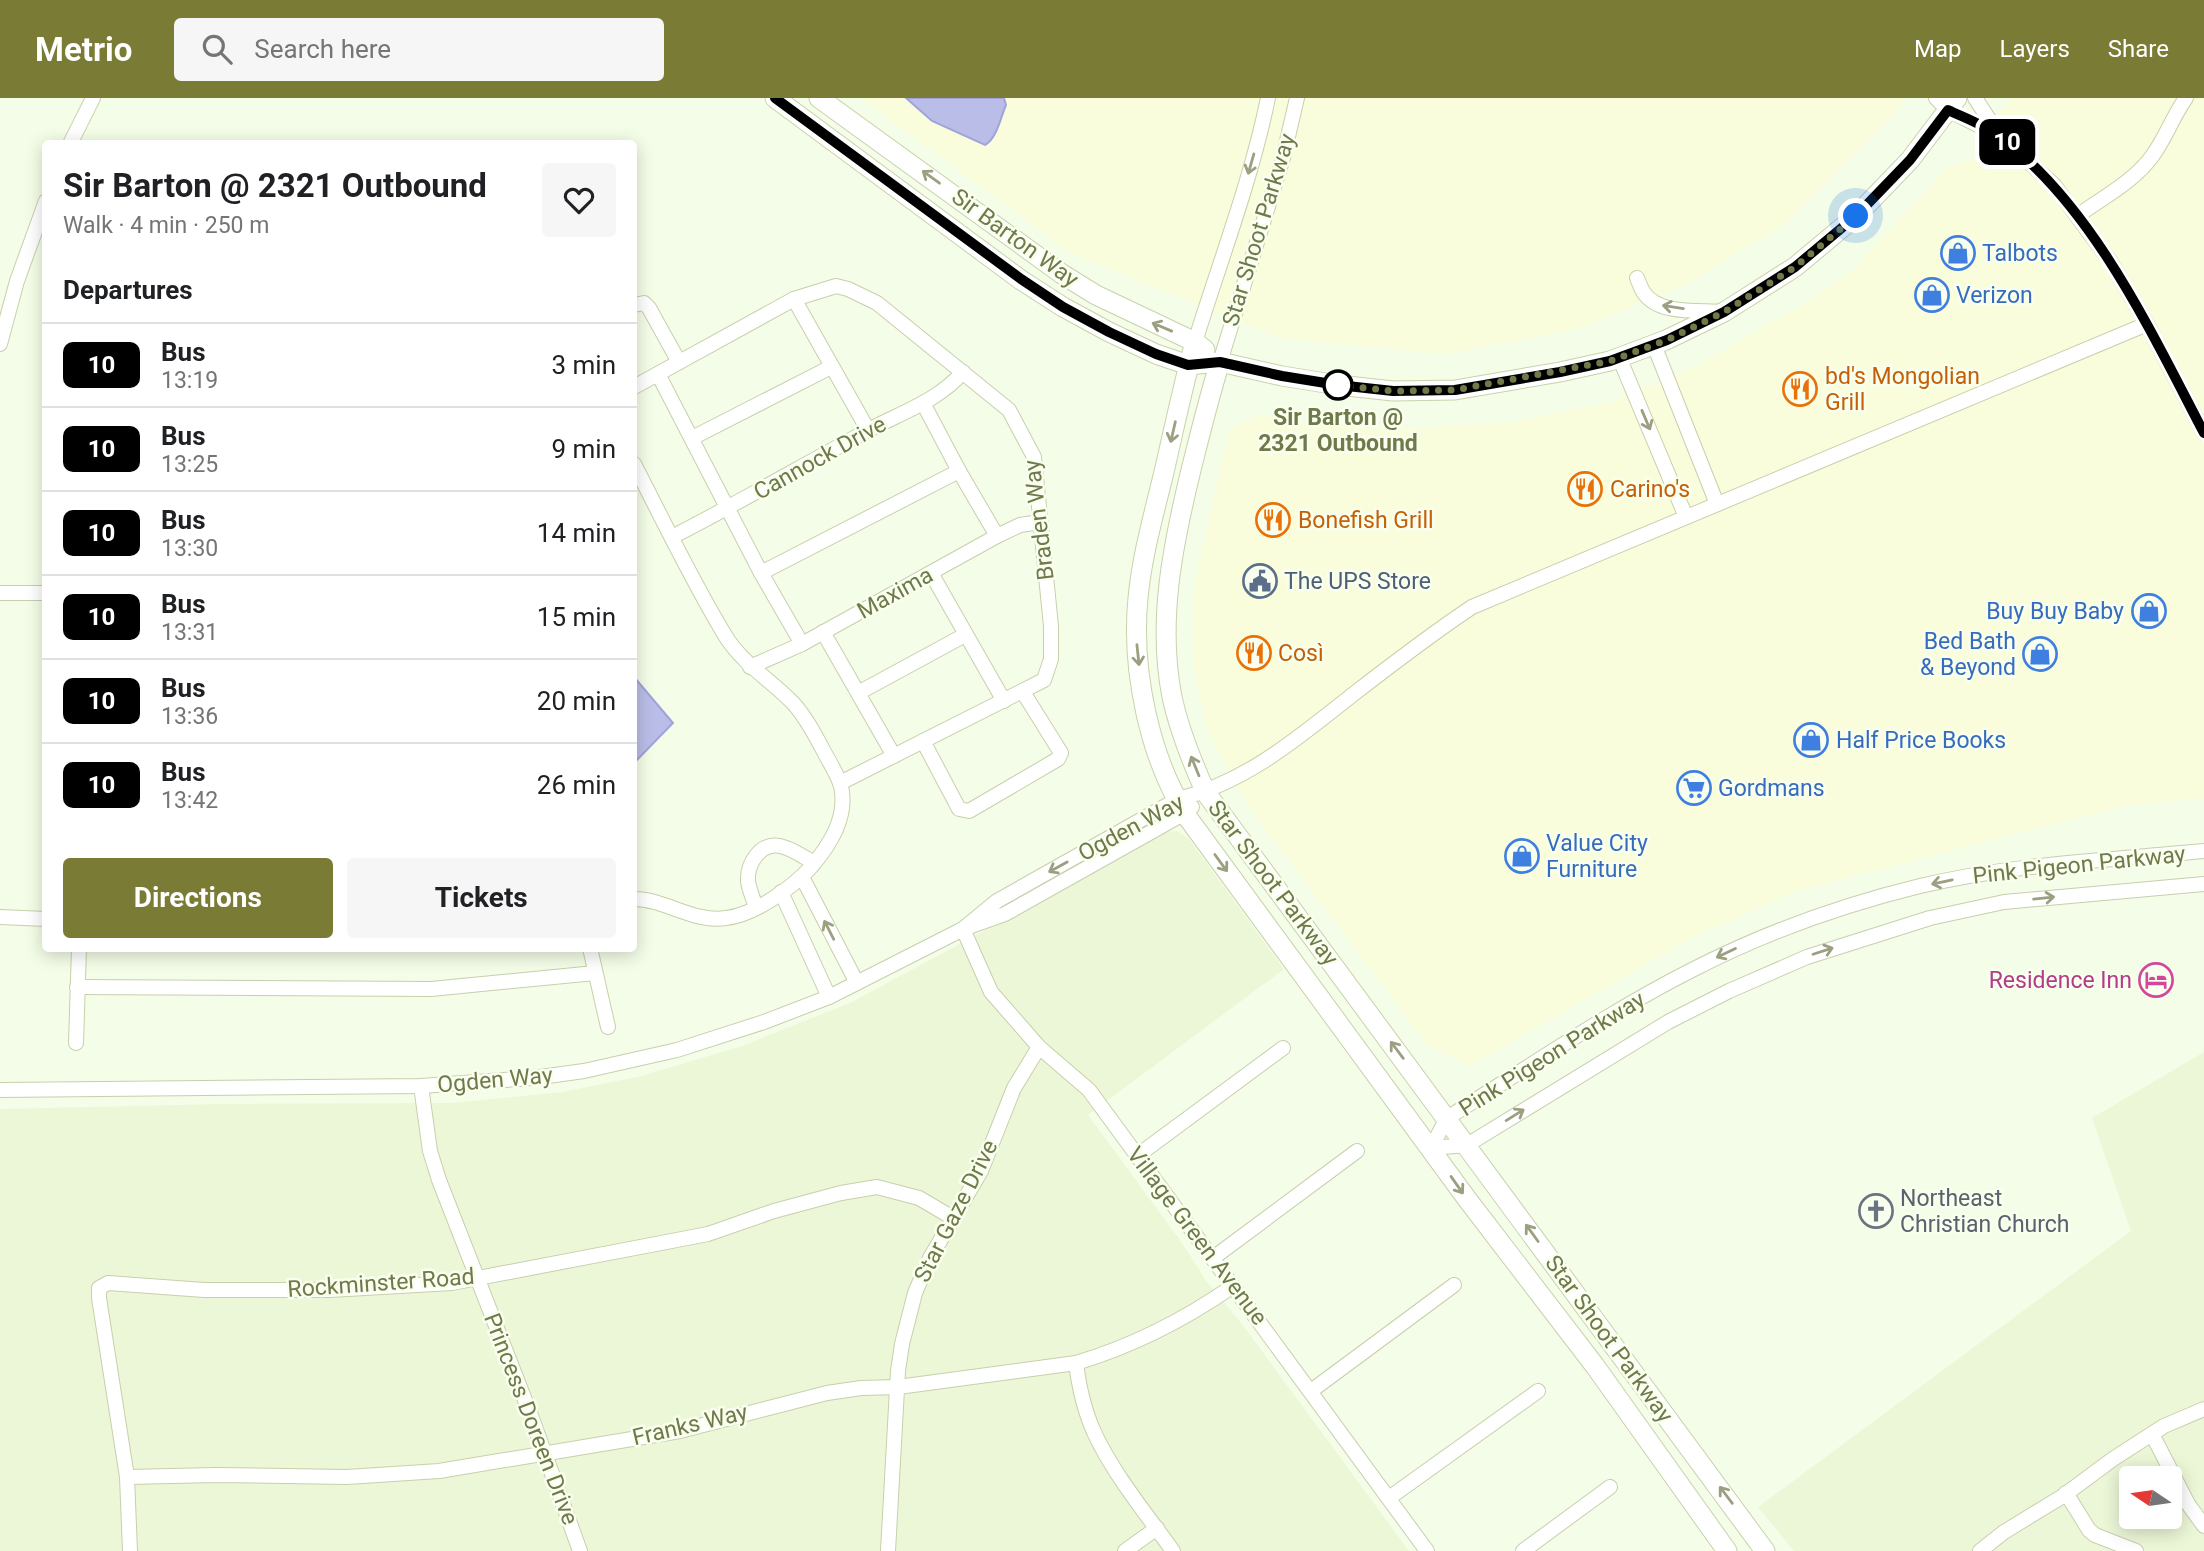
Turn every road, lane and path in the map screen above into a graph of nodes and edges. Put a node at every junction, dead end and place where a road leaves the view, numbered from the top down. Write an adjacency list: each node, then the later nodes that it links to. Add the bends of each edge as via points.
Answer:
1 (93, 98): 11 (street)
2 (775, 98): 9 (street, Sir Barton Way)
3 (819, 98): 9 (street); 19 (street, Sir Barton Way, one-way to 3, via 1062,274)
4 (1268, 98): 19 (street, Star Shoot Parkway, one-way to 19)
5 (1297, 98): 24 (street, Star Shoot Parkway)
6 (1975, 98): 10 (street)
7 (2186, 98): 13 (street, via 2143,167)
8 (1947, 102): 10 (street); 17 (street, Sir Barton Way, via 1910,160 1856,216 1795,267)
9 (803, 118): 25 (street, Sir Barton Way, via 940,222 1063,307)
10 (2000, 136): 13 (street, via 2054,185)
11 (72, 140)
12 (42, 212): 20 (street)
13 (2077, 216): 18 (street)
14 (1637, 278): 17 (street, one-way to 14, via 1669,308 1645,294)
15 (794, 299): 23 (street, Braden Way); 26 (street); 27 (street, Braden Way, via 836,286 848,289 877,303)
16 (637, 304): 23 (street, via 649,308)
17 (1724, 312): 21 (street, Sir Barton Way)
18 (2147, 324): 32 (street); 36 (street, Ogden Way)
19 (1195, 342): 24 (street, Sir Barton Way); 25 (street, Star Shoot Parkway)
20 (0, 344)
21 (1654, 345): 22 (street, Sir Barton Way); 36 (street)
22 (1619, 358): 24 (street, Sir Barton Way, via 1455,390 1393,391 1282,376); 38 (street, one-way to 38)
23 (678, 362): 28 (street, Braden Way)
24 (1220, 362): 25 (street, Sir Barton Way); 56 (street, Star Shoot Parkway, one-way to 24, via 1172,697 1168,592 1178,521)
25 (1188, 365): 57 (street, Star Shoot Parkway, one-way to 57, via 1142,568 1136,622 1153,738)
26 (831, 367): 31 (street); 33 (street)
27 (963, 372): 30 (street, Cannock Drive, via 951,386); 39 (street, Braden Way, via 1009,410 1034,457)
28 (658, 374): 29 (street, Braden Way); 33 (street)
29 (637, 385)
30 (923, 403): 31 (street, Cannock Drive); 35 (street)
31 (868, 430): 37 (street, Cannock Drive)
32 (2204, 433)
33 (692, 438): 37 (street)
34 (637, 470): 41 (street)
35 (959, 471): 40 (street); 42 (street)
36 (1717, 504): 38 (street, Ogden Way)
37 (728, 508): 41 (street, Cannock Drive); 42 (street)
38 (1686, 517): 56 (street, Ogden Way, via 1472,607 1261,764)
39 (1041, 522): 40 (street, Maxima, via 1020,525); 50 (street, Braden Way, via 1051,659 1044,680)
40 (997, 536): 43 (street, Maxima)
41 (672, 537): 49 (street, via 726,636)
42 (761, 573): 48 (street)
43 (931, 573): 46 (street, Maxima); 47 (street)
44 (0, 593): 45 (street)
45 (42, 593)
46 (823, 632): 48 (street, Maxima); 51 (street)
47 (965, 635): 51 (street); 52 (street)
48 (802, 644): 49 (street, Maxima)
49 (750, 667): 55 (street, via 796,706)
50 (1023, 692): 52 (street, Braden Way); 53 (street, via 1061,753 969,811 959,809)
51 (858, 693): 54 (street)
52 (1004, 701): 53 (street, Braden Way)
53 (923, 741): 54 (street, Braden Way)
54 (894, 756): 55 (street, Braden Way)
55 (840, 783): 59 (street, via 838,825 827,849)
56 (1206, 793): 57 (street, Ogden Way); 80 (street, Star Shoot Parkway, one-way to 56)
57 (1181, 806): 67 (street, Ogden Way, via 997,901); 82 (street, Star Shoot Parkway, one-way to 82)
58 (2204, 851): 80 (street, Pink Pigeon Parkway, one-way to 80, via 1975,875 1920,886 1798,924 1734,950 1644,996)
59 (814, 863): 60 (street); 64 (street, via 782,846 762,850 751,862 748,881)
60 (802, 877): 62 (street); 71 (street, one-way to 60)
61 (2204, 884): 81 (street, Pink Pigeon Parkway, one-way to 61, via 1668,1022 1807,957 1930,918 2004,902)
62 (781, 892): 64 (street); 73 (street)
63 (637, 900): 64 (street, via 710,919)
64 (756, 908)
65 (0, 917): 66 (street)
66 (42, 919)
67 (963, 929): 71 (street, Ogden Way); 76 (street, Village Green Avenue, via 991,992)
68 (79, 952): 72 (street)
69 (591, 952): 70 (street)
70 (595, 973): 72 (street, via 431,989); 74 (street)
71 (857, 984): 73 (street, Ogden Way)
72 (76, 986): 75 (street)
73 (829, 997): 78 (street, Ogden Way, via 709,1041 615,1065 533,1078)
74 (608, 1027)
75 (76, 1043)
76 (1039, 1047): 84 (street, Village Green Avenue, via 1089,1090); 85 (street, Star Gaze Drive, via 1014,1088 981,1171)
77 (1283, 1048): 84 (street)
78 (421, 1086): 79 (street, Ogden Way); 87 (street, Princess Doreen Drive, via 430,1152)
79 (0, 1090)
80 (1447, 1118): 81 (street, Star Shoot Parkway); 82 (street, Pink Pigeon Parkway)
81 (1467, 1145): 82 (street, Pink Pigeon Parkway); 111 (street, Star Shoot Parkway, one-way to 81)
82 (1431, 1148): 110 (street, Star Shoot Parkway, one-way to 110)
83 (1357, 1151): 86 (street)
84 (1137, 1156): 86 (street, Village Green Avenue)
85 (953, 1218): 87 (street, Rockminster Road, via 919,1199 877,1187 774,1211 708,1234); 91 (street, Star Gaze Drive, via 915,1293 902,1344)
86 (1213, 1258): 89 (street, Village Green Avenue)
87 (477, 1278): 96 (street, Princess Doreen Drive); 97 (street, Rockminster Road, via 330,1290 204,1290 108,1283 99,1288)
88 (1454, 1285): 92 (street)
89 (1233, 1286): 90 (street, Franks Way, via 1166,1328); 92 (street, Village Green Avenue)
90 (1076, 1363): 91 (street, Franks Way); 102 (street, via 1094,1433)
91 (898, 1387): 96 (street, Franks Way, via 827,1393 680,1431); 105 (street, Star Gaze Drive)
92 (1311, 1391): 100 (street, Village Green Avenue)
93 (1538, 1391): 100 (street)
94 (2204, 1409): 95 (street)
95 (2152, 1434): 99 (street); 101 (street)
96 (544, 1454): 97 (street, Franks Way, via 439,1471 347,1477); 104 (street, Princess Doreen Drive)
97 (127, 1477): 103 (street, Rockminster Road)
98 (1610, 1487): 109 (street)
99 (2066, 1493): 112 (street); 113 (street, via 2095,1535)
100 (1389, 1498): 108 (street, Village Green Avenue)
101 (2204, 1526)
102 (1157, 1528): 106 (street); 107 (street)
103 (130, 1551)
104 (580, 1551)
105 (888, 1551)
106 (1125, 1551)
107 (1173, 1551)
108 (1427, 1551)
109 (1523, 1551)
110 (1727, 1551)
111 (1765, 1551)
112 (1980, 1551)
113 (2136, 1551)

